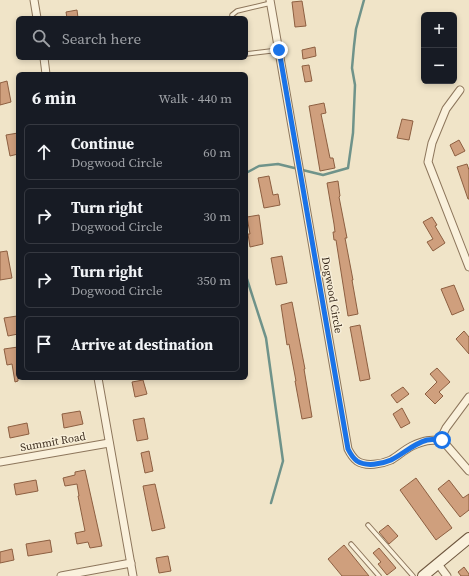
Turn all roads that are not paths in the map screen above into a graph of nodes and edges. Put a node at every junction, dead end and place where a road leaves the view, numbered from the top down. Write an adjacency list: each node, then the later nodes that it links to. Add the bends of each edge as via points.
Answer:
1 (34, 0): 3 (street)
2 (270, 2): 4 (lane, via 237,11); 5 (street, Dogwood Circle)
3 (37, 16)
4 (232, 16)
5 (279, 50): 6 (lane); 13 (street, Dogwood Circle, via 348,449 362,464 379,464 426,440)
6 (248, 54)
7 (44, 60): 8 (street)
8 (46, 72)
9 (460, 90): 10 (street, via 446,109 432,143 428,162)
10 (469, 267)
11 (98, 380): 14 (street)
12 (469, 396): 13 (street)
13 (440, 440): 16 (street)
14 (109, 443): 15 (street, Summit Road); 20 (street)
15 (0, 462)
16 (469, 471)
17 (368, 525): 25 (lane)
18 (468, 542): 21 (main road)
19 (351, 544): 24 (lane)
20 (131, 563): 22 (street); 23 (street)
21 (438, 564): 26 (main road); 27 (street)
22 (61, 576)
23 (133, 576)
24 (379, 576)
25 (413, 576)
26 (424, 576)
27 (447, 576)

